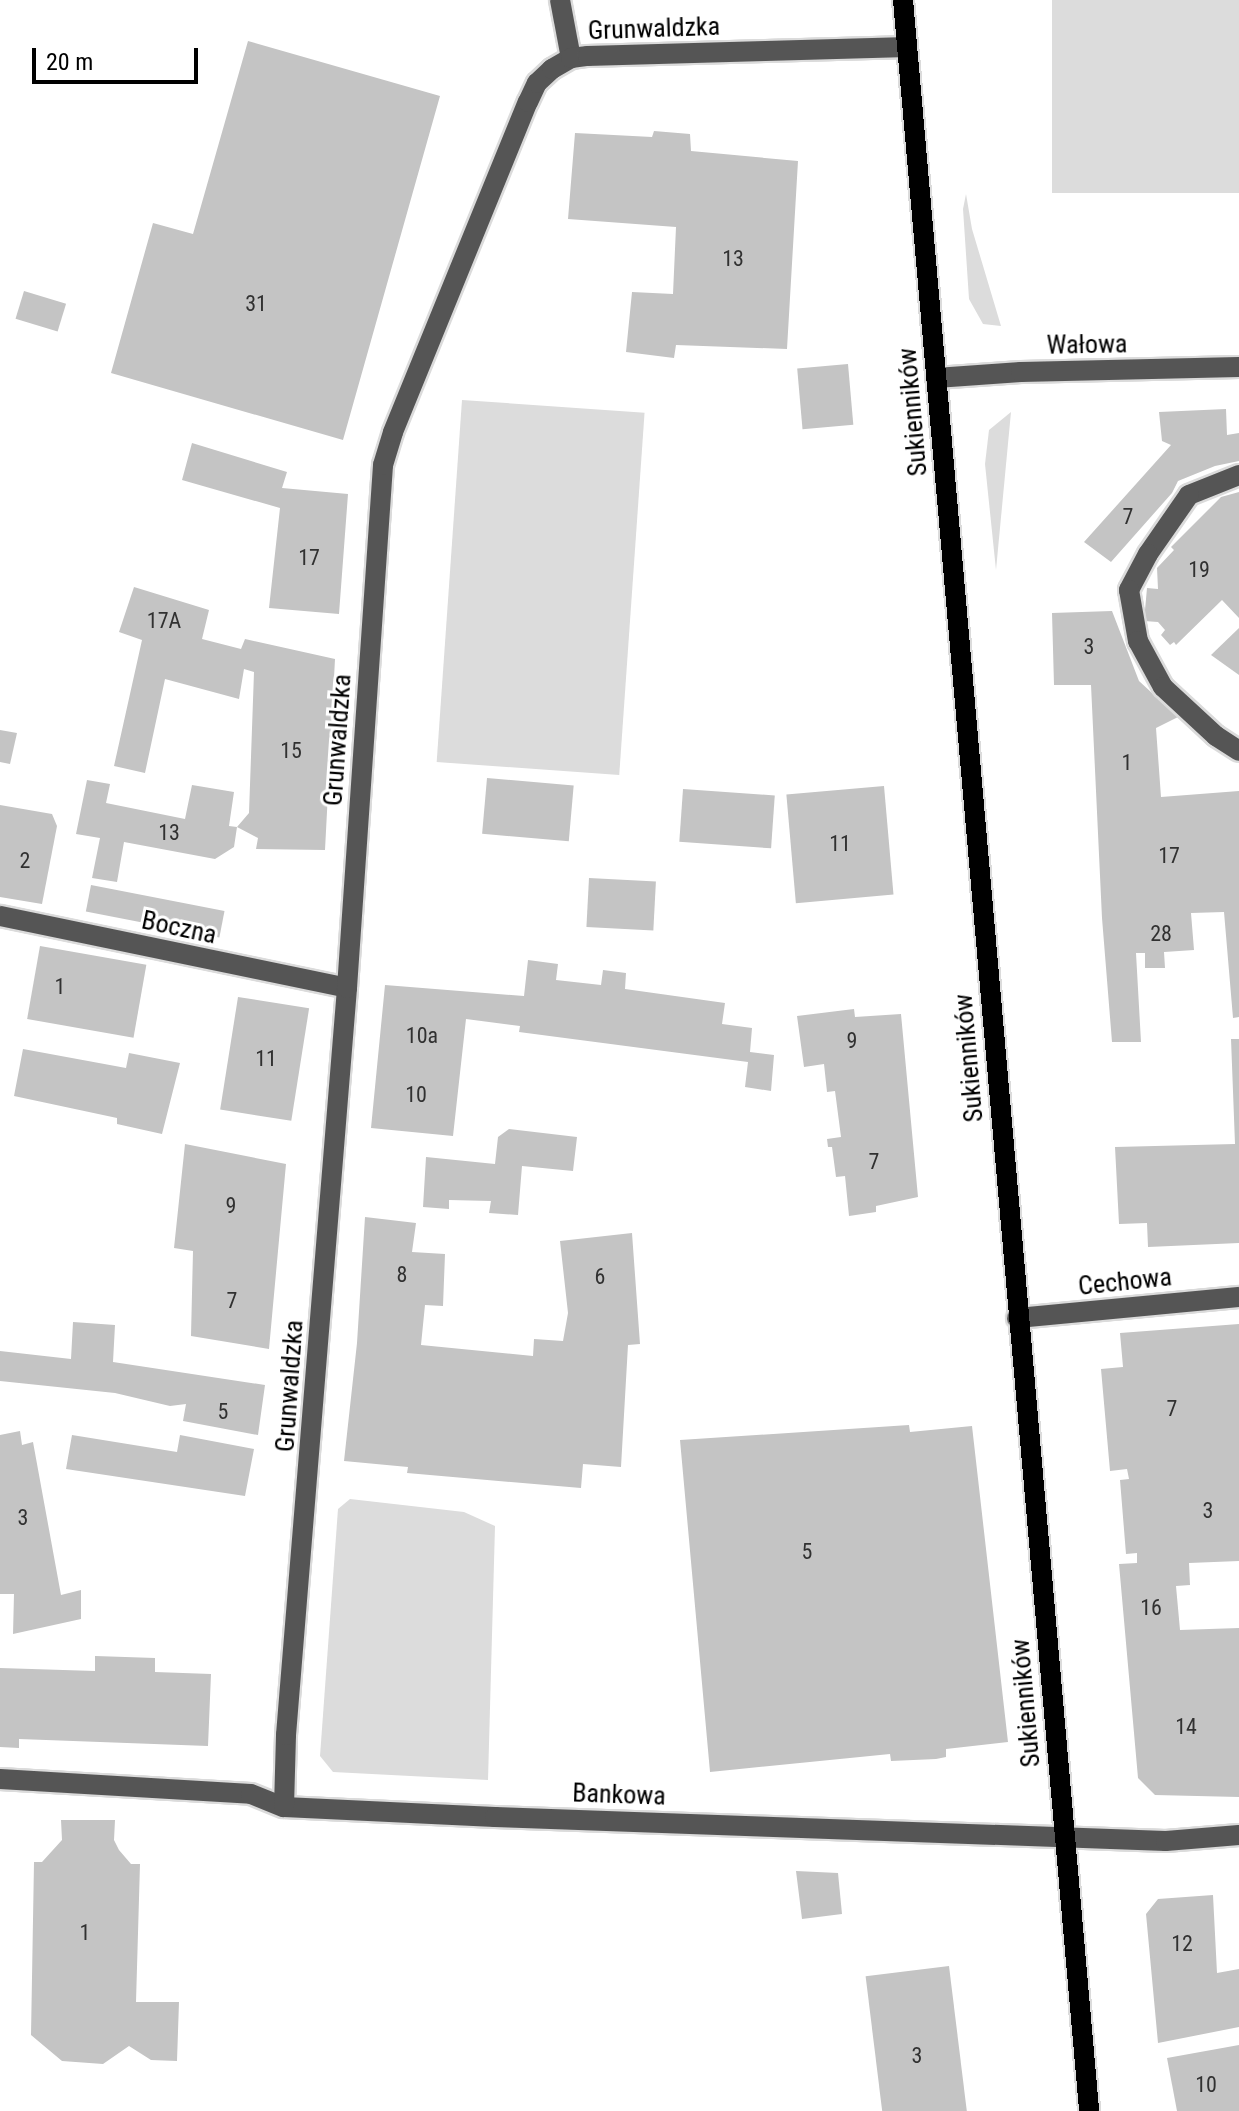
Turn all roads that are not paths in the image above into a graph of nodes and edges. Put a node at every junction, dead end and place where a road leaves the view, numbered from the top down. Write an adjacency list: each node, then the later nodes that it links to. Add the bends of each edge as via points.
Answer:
1 (560, 0): 4 (street)
2 (903, 0): 3 (main road, Sukienników)
3 (907, 47): 4 (street, Grunwaldzka); 6 (main road, Sukienników)
4 (571, 58): 10 (street, Grunwaldzka, via 537,83 528,102 383,465)
5 (1239, 367): 6 (street, Wałowa)
6 (936, 378): 12 (main road, Sukienników)
7 (1239, 475): 8 (street, via 1189,495 1129,590 1138,641 1163,687)
8 (1239, 751)
9 (0, 916): 10 (street, Boczna)
10 (347, 988): 14 (street, Grunwaldzka)
11 (1239, 1297): 12 (street, Cechowa)
12 (1017, 1318): 16 (main road, Sukienników)
13 (0, 1779): 14 (street, Bankowa, via 251,1794)
14 (284, 1807): 16 (street, Bankowa)
15 (1239, 1835): 16 (street, Bankowa, via 1166,1841)
16 (1064, 1837): 17 (main road, Sukienników)
17 (1089, 2111)

